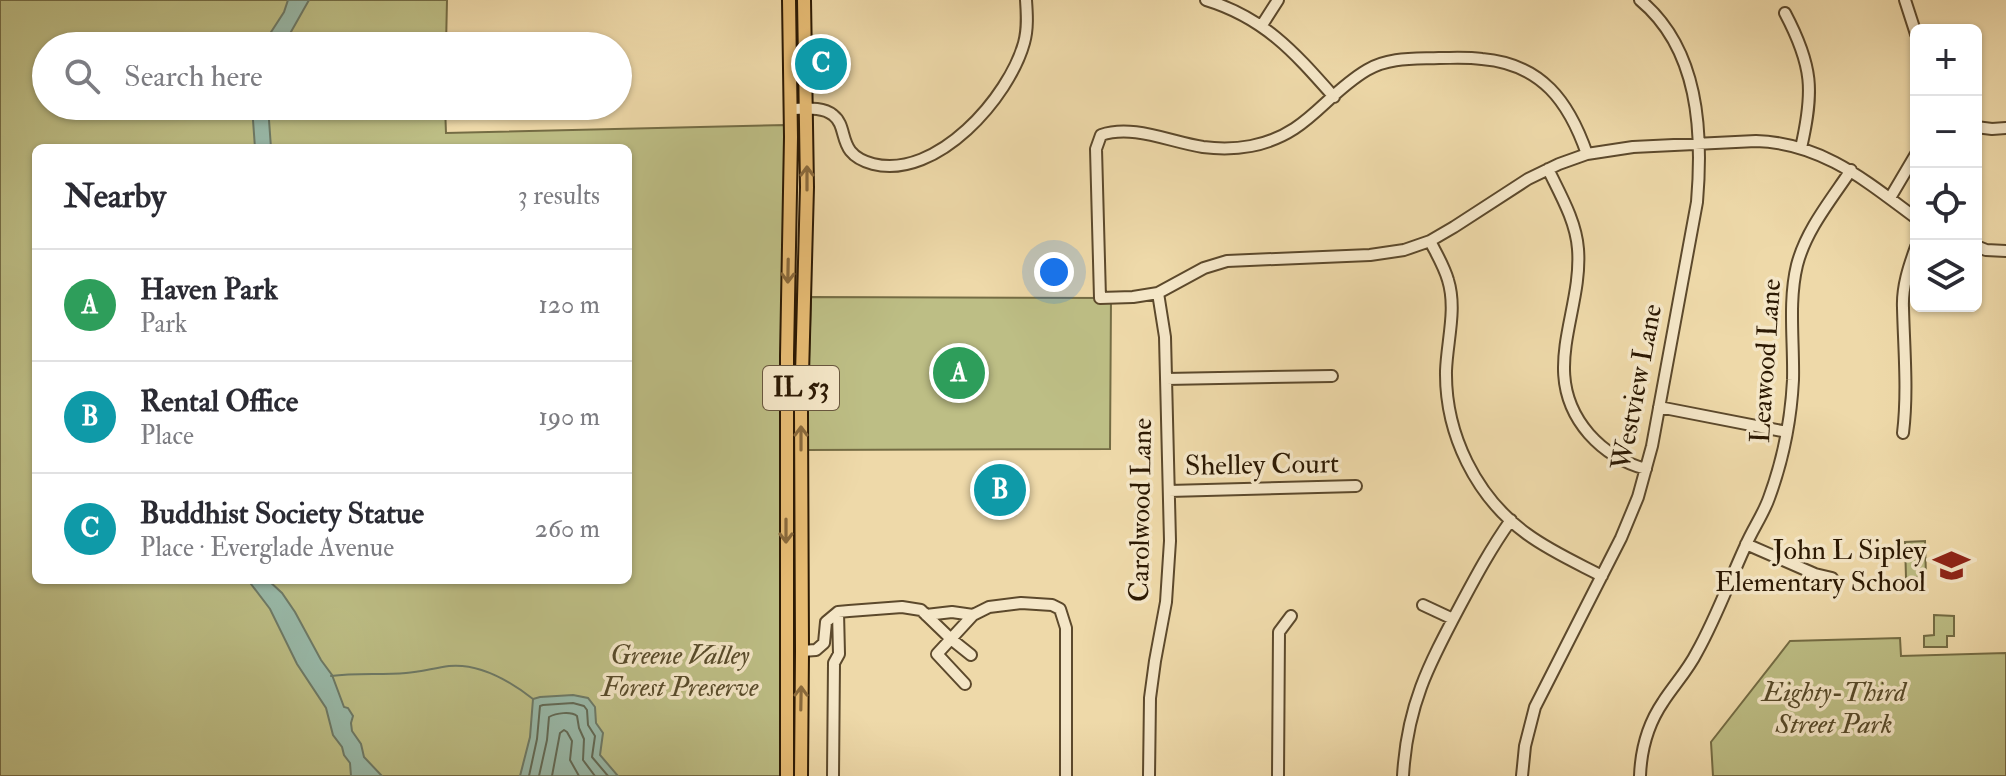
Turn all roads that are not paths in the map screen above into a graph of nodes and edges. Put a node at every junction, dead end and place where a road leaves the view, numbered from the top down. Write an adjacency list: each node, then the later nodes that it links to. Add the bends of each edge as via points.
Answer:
1 (789, 0): 12 (main road, IL 53)
2 (804, 0): 13 (main road, IL 53)
3 (1026, 0): 13 (street, via 1025,40 1005,87 940,150 896,165 869,162 851,152 831,113)
4 (1206, 0): 10 (street)
5 (1278, 0): 10 (street)
6 (1640, 0): 16 (street, Westview Lane, via 1665,27 1688,70)
7 (1905, 0): 9 (street)
8 (1785, 13): 17 (street, via 1808,77 1810,105)
9 (1913, 24)
10 (1262, 25): 11 (street)
11 (1334, 97): 18 (street, via 1365,71 1390,61 1497,61 1555,92 1575,122); 28 (street, via 1291,133 1241,148 1201,147 1116,131 1101,135 1096,149 1100,298)
12 (791, 109): 13 (street); 51 (main road, IL 53, one-way to 51)
13 (806, 109): 48 (main road, IL 53, one-way to 13)
14 (1982, 128): 15 (street)
15 (2006, 128)
16 (1697, 144): 17 (street, via 1767,142); 18 (street); 31 (street, Westview Lane, via 1697,202)
17 (1801, 148): 21 (street)
18 (1587, 154): 20 (street)
19 (1910, 166): 22 (street)
20 (1548, 169): 24 (street); 34 (street, via 1577,237 1577,276 1564,363 1570,400 1585,429 1603,448)
21 (1851, 170): 22 (street); 32 (street, Leawood Lane, via 1811,230 1797,265)
22 (1890, 198): 23 (street)
23 (1910, 213)
24 (1430, 241): 28 (street, via 1384,254 1227,261); 37 (street, via 1450,291 1446,381 1454,430 1480,485)
25 (1982, 248): 26 (street)
26 (2006, 251)
27 (1910, 266): 33 (street, via 1903,308)
28 (1158, 293): 30 (street, Carolwood Lane)
29 (1332, 376): 30 (street)
30 (1166, 379): 36 (street, Carolwood Lane)
31 (1659, 407): 32 (street); 34 (street, Westview Lane)
32 (1787, 432): 38 (street, Leawood Lane, via 1768,502)
33 (1903, 433)
34 (1646, 469): 39 (street, Westview Lane)
35 (1356, 486): 36 (street, Shelley Court)
36 (1169, 491): 55 (street, Carolwood Lane, via 1169,571 1152,680)
37 (1511, 520): 39 (street, via 1540,543); 46 (street)
38 (1746, 544): 40 (street); 59 (street, Leawood Lane, via 1697,653 1652,722)
39 (1602, 576): 58 (street, Westview Lane, via 1535,707)
40 (1832, 578)
41 (1423, 605): 46 (street)
42 (838, 612): 43 (street, via 902,607); 48 (street, via 826,622 824,643); 53 (street)
43 (926, 615): 44 (street); 47 (street)
44 (973, 615): 47 (street); 54 (street, via 1021,603 1060,609 1066,628)
45 (1291, 616): 56 (street, via 1279,632)
46 (1453, 619): 57 (street, via 1418,692)
47 (951, 639): 49 (street); 50 (street, via 937,654)
48 (802, 651): 52 (main road, IL 53, one-way to 48)
49 (971, 655)
50 (965, 684)
51 (787, 776)
52 (801, 776)
53 (833, 776)
54 (1066, 776)
55 (1149, 776)
56 (1278, 776)
57 (1403, 776)
58 (1522, 776)
59 (1640, 776)

